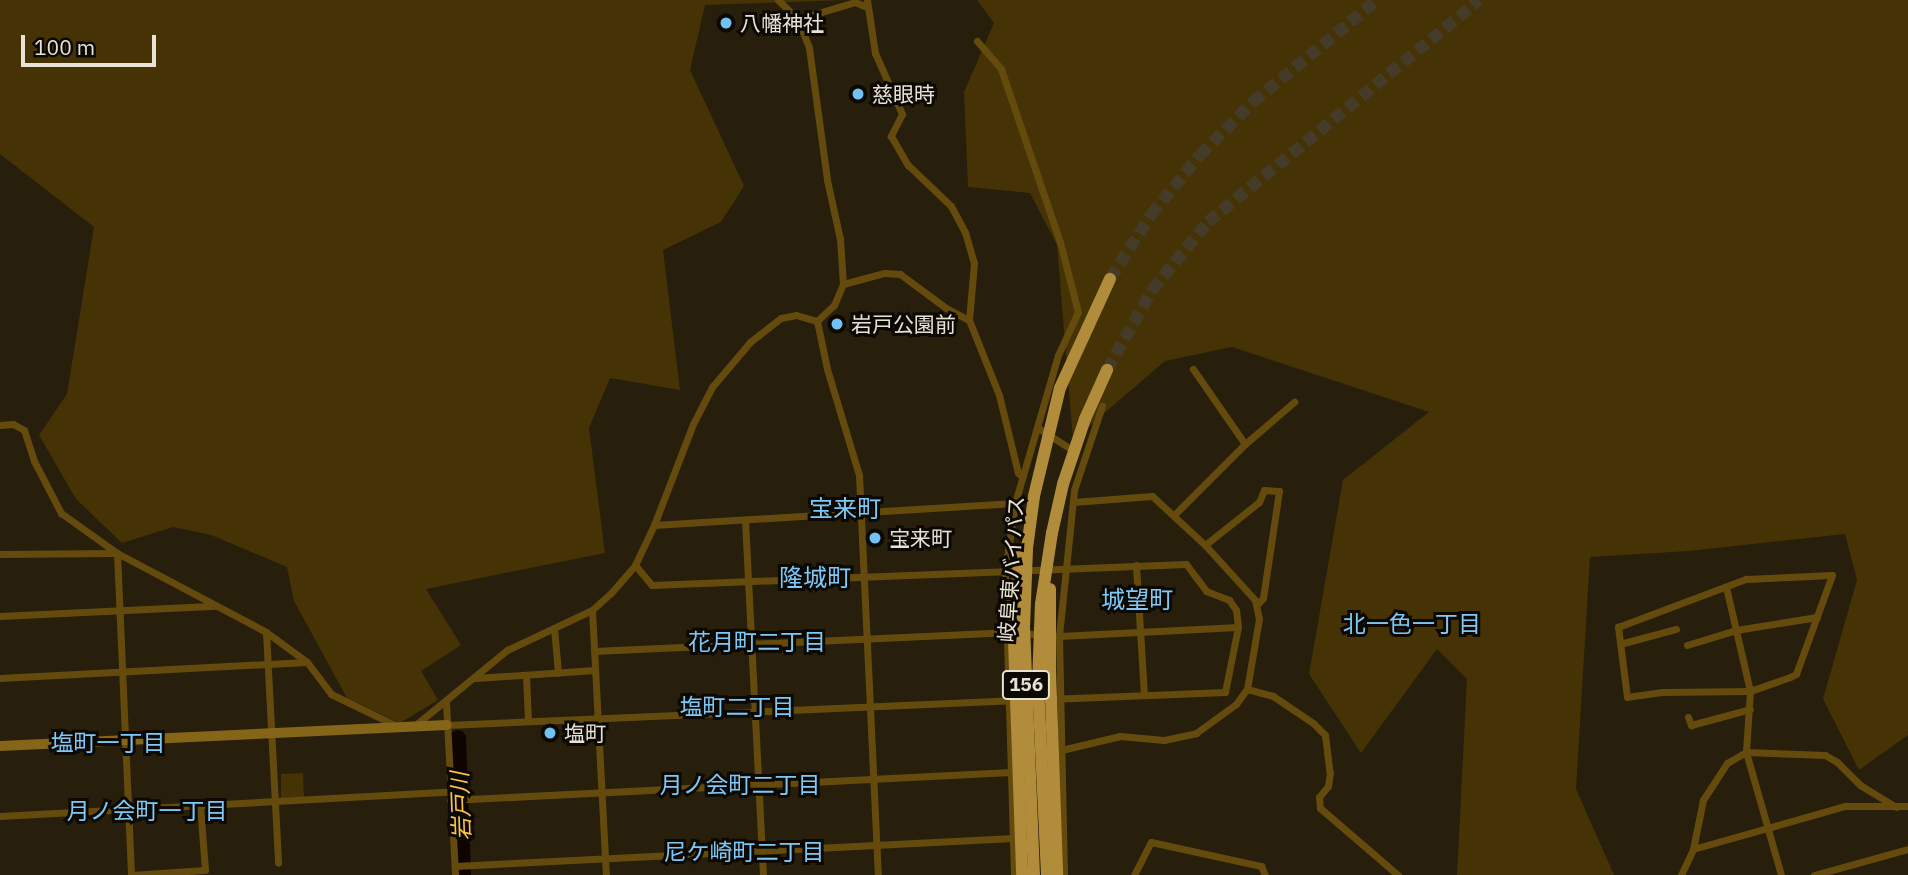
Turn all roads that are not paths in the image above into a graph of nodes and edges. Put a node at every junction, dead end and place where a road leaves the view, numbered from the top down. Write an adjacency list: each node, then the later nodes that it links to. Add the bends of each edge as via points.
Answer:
1 (778, 0): 3 (street)
2 (867, 4): 3 (street, via 855,2); 7 (street, via 875,53 902,114 891,136 896,148 908,166 951,206 965,232 974,263)
3 (798, 19): 6 (street, via 809,48)
4 (977, 41): 14 (street, via 1001,69 1060,242 1078,312 1058,355)
5 (1110, 279): 18 (highway, 岐阜東バイパス / 156, via 1060,388)
6 (843, 284): 7 (street, via 884,273 901,274); 8 (street, via 834,305)
7 (969, 320): 17 (street, via 999,396 1018,473)
8 (817, 321): 21 (street, via 859,475); 24 (street, via 796,315 781,318 750,342 712,387)
9 (1193, 369): 15 (street)
10 (1104, 376): 25 (highway, 岐阜東バイパス / 156, via 1070,463)
11 (1294, 402): 15 (street)
12 (1102, 406): 16 (street)
13 (0, 425): 27 (street, via 13,424 24,430 61,513)
14 (1038, 428): 16 (street); 17 (street)
15 (1245, 444): 22 (street)
16 (1084, 458): 19 (street)
17 (1023, 477): 20 (street)
18 (1034, 496): 83 (highway, 156, via 1025,504 1021,526 1014,621); 109 (highway, 岐阜東バイパス / 156, via 1024,627)
19 (1073, 502): 22 (street, via 1153,496); 31 (street)
20 (1015, 503): 21 (street); 32 (street)
21 (861, 514): 23 (street); 33 (street)
22 (1174, 515): 26 (street)
23 (745, 520): 24 (street); 34 (street)
24 (654, 525): 29 (street)
25 (1052, 533): 110 (highway, 岐阜東バイパス / 156, via 1041,604 1038,684); 111 (highway, 156)
26 (1205, 545): 36 (street); 36 (street, via 1259,502 1264,490 1279,491 1263,598)
27 (117, 553): 28 (street); 37 (street); 38 (street)
28 (0, 554)
29 (635, 565): 34 (street, via 652,585); 39 (street)
30 (1136, 565): 31 (street); 42 (street, via 1186,564 1206,591 1229,600); 48 (street)
31 (1067, 568): 32 (street); 49 (street)
32 (1005, 570): 33 (street); 47 (street)
33 (864, 578): 34 (street); 50 (street)
34 (748, 582): 51 (street)
35 (1726, 587): 41 (street, via 1746,579 1832,575); 45 (street); 52 (street, via 1618,626)
36 (1257, 605): 63 (street, via 1259,619)
37 (218, 606): 38 (street); 46 (street)
38 (119, 610): 40 (street); 58 (street)
39 (592, 610): 43 (street); 54 (street)
40 (0, 616)
41 (1817, 617): 45 (street); 64 (street, via 1796,674)
42 (1238, 627): 48 (street); 65 (street, via 1225,692)
43 (554, 628): 59 (street); 62 (street, via 507,650)
44 (1676, 629): 52 (street)
45 (1736, 630): 53 (street); 64 (street)
46 (266, 632): 55 (street); 56 (street)
47 (1005, 632): 49 (street); 50 (street); 67 (street)
48 (1142, 633): 49 (street); 65 (street)
49 (1059, 636): 66 (street)
50 (867, 638): 51 (street); 69 (street)
51 (752, 644): 54 (street); 71 (street)
52 (1620, 644): 64 (street, via 1627,697)
53 (1687, 645)
54 (594, 651): 57 (street)
55 (307, 662): 56 (street); 77 (street, via 331,694)
56 (268, 664): 58 (street); 78 (street)
57 (595, 670): 59 (street); 73 (street)
58 (122, 671): 61 (street); 79 (street)
59 (558, 673): 60 (street)
60 (526, 675): 62 (street); 74 (street)
61 (0, 677)
62 (475, 678): 68 (street)
63 (1247, 689): 81 (street, via 1236,704 1196,733 1164,740 1120,736); 115 (street, via 1273,696 1325,735 1330,773 1328,786 1319,797 1320,808)
64 (1750, 691): 70 (street)
65 (1144, 695): 66 (street)
66 (1062, 698): 67 (street); 81 (street)
67 (1008, 701): 69 (street); 83 (street)
68 (446, 702): 75 (street); 76 (street)
69 (870, 707): 71 (street); 84 (street)
70 (1750, 709): 72 (street, via 1691,725); 82 (street)
71 (755, 712): 73 (street); 85 (street)
72 (1688, 717)
73 (598, 718): 74 (street); 86 (street)
74 (528, 721): 75 (street)
75 (447, 725): 76 (street); 87 (street)
76 (413, 727): 77 (street)
77 (401, 728): 78 (street)
78 (272, 735): 79 (street); 88 (street)
79 (125, 741): 80 (street); 92 (street)
80 (0, 746)
81 (1063, 747): 83 (street); 112 (street)
82 (1746, 752): 91 (street, via 1825,755 1860,786); 94 (street); 97 (street, via 1727,763 1703,800)
83 (1014, 774): 84 (street); 95 (street); 108 (highway, 156)
84 (873, 779): 85 (street); 96 (street)
85 (759, 785): 86 (street); 99 (street)
86 (602, 792): 87 (street); 100 (street)
87 (451, 797): 88 (street); 102 (street)
88 (275, 801): 89 (street); 101 (street)
89 (200, 805): 92 (street); 103 (street, via 205,870)
90 (1908, 806): 91 (street)
91 (1896, 807): 94 (street, via 1845,806)
92 (128, 809): 93 (street); 103 (street)
93 (0, 816)
94 (1768, 829): 97 (street); 117 (street)
95 (1013, 838): 96 (street); 107 (street)
96 (876, 845): 99 (street); 106 (street)
97 (1693, 849): 116 (street)
98 (1908, 849): 118 (street)
99 (762, 851): 100 (street); 105 (street)
100 (605, 859): 102 (street); 104 (street)
101 (278, 863)
102 (455, 869)
103 (131, 875)
104 (606, 875)
105 (763, 875)
106 (877, 875)
107 (1014, 875)
108 (1022, 875)
109 (1034, 875)
110 (1047, 875)
111 (1057, 875)
112 (1064, 875)
113 (1135, 875): 114 (street, via 1151,842 1261,866)
114 (1265, 875)
115 (1398, 875)
116 (1681, 875)
117 (1781, 875)
118 (1814, 875)

